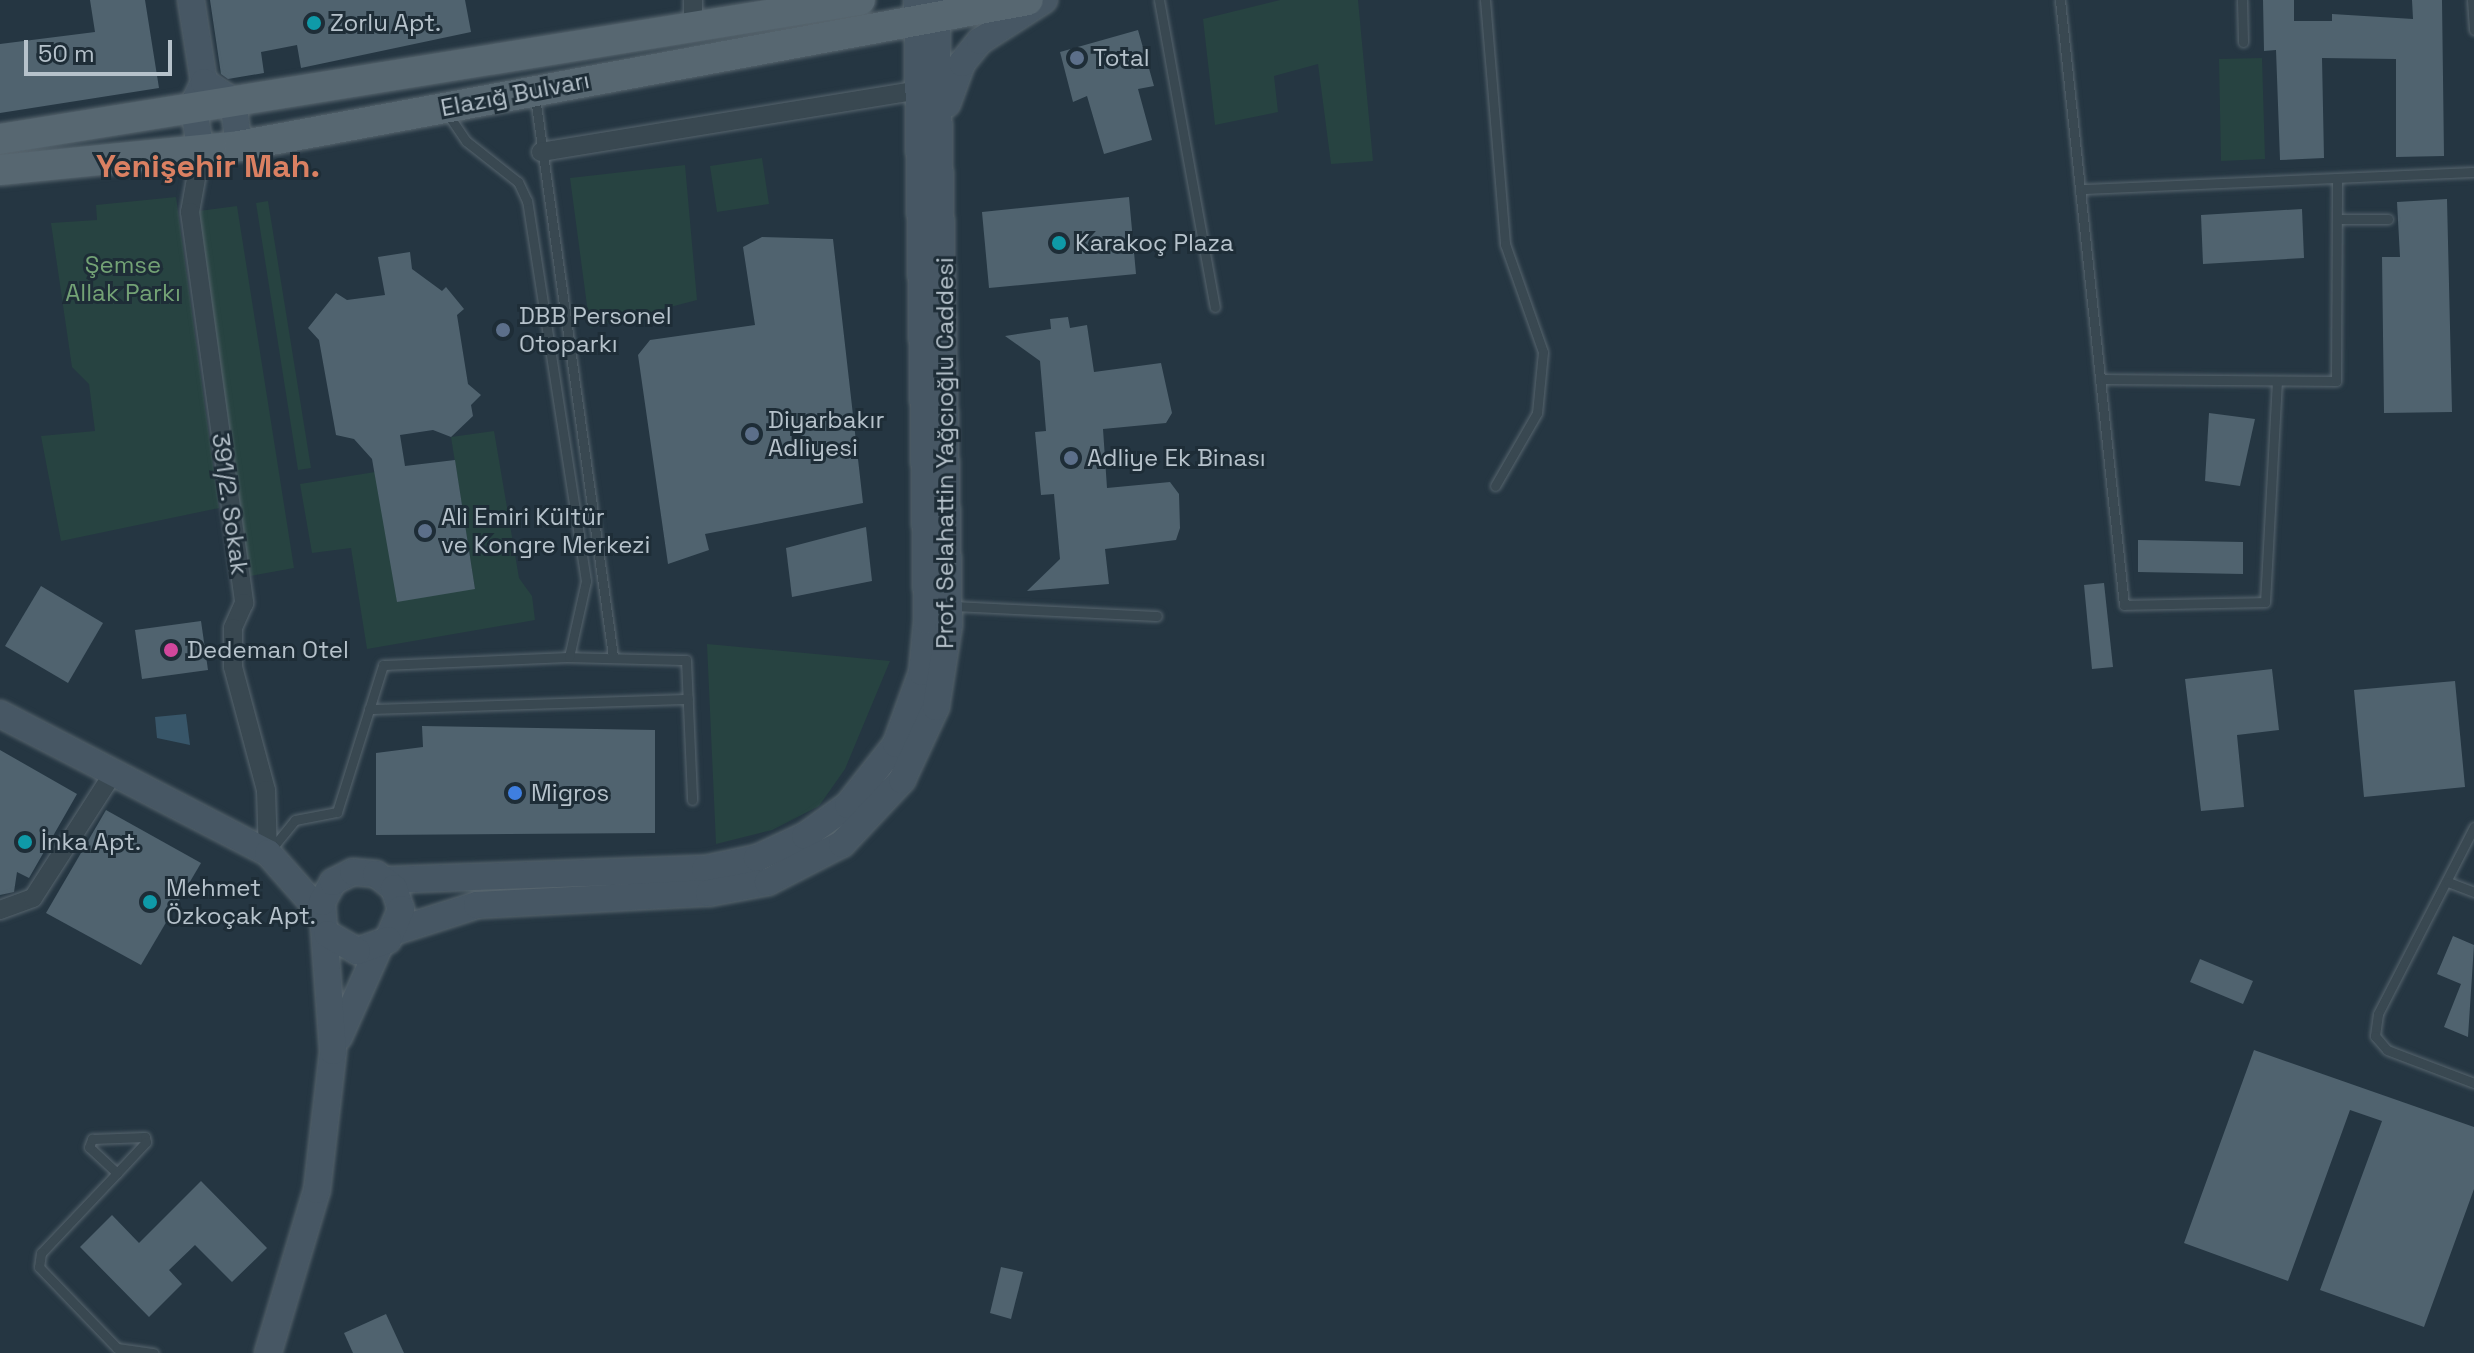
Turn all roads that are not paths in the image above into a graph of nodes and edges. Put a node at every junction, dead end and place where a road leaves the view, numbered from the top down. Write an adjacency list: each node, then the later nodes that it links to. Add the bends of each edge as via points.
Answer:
1 (191, 0): 16 (street)
2 (860, 0): 11 (main road, Elazığ Bulvarı)
3 (1028, 0): 10 (main road, Elazığ Bulvarı)
4 (1044, 0): 19 (street, via 969,53)
5 (1159, 0): 30 (lane)
6 (1485, 0): 33 (lane, via 1505,244 1543,352 1537,413)
7 (2060, 0): 27 (lane)
8 (2242, 0): 13 (lane)
9 (2472, 0): 12 (lane)
10 (926, 10): 14 (main road, Elazığ Bulvarı); 15 (street, Prof. Selahattin Yağcıoğlu Caddesi); 19 (street, Prof. Selahattin Yağcıoğlu Caddesi)
11 (693, 13): 17 (main road, Elazığ Bulvarı)
12 (2474, 30)
13 (2243, 42)
14 (534, 89): 18 (main road, Elazığ Bulvarı); 23 (lane)
15 (919, 90): 23 (street); 46 (street, Prof. Selahattin Yağcıoğlu Caddesi, via 927,634 916,697 882,766 848,805 805,836 731,865)
16 (198, 93): 17 (main road, Elazığ Bulvarı); 20 (main road, Elazığ Bulvarı); 22 (street)
17 (233, 101): 21 (street)
18 (444, 108): 21 (main road, Elazığ Bulvarı); 37 (lane, via 466,141 518,182 527,201 586,581)
19 (940, 130): 34 (street, Prof. Selahattin Yağcıoğlu Caddesi)
20 (0, 139)
21 (239, 146): 22 (main road, Elazığ Bulvarı)
22 (201, 151): 24 (main road, Elazığ Bulvarı); 44 (street, 391/2. Sokak, via 190,212 244,603 233,628 233,667 266,790)
23 (541, 152): 36 (lane)
24 (0, 170)
25 (2474, 172): 26 (lane)
26 (2337, 178): 27 (lane); 28 (lane)
27 (2084, 189): 31 (lane)
28 (2337, 219): 29 (lane); 32 (lane, via 2336,381)
29 (2388, 219)
30 (1215, 307)
31 (2104, 379): 32 (lane); 32 (lane, via 2124,605 2265,602)
32 (2277, 381)
33 (1495, 486)
34 (949, 606): 35 (lane); 51 (street, Prof. Selahattin Yağcıoğlu Caddesi, via 943,679 916,756 865,825 819,860 735,890 477,905)
35 (1157, 616)
36 (613, 656): 37 (lane); 38 (lane, via 679,656)
37 (569, 657): 39 (lane, via 392,663 374,673)
38 (688, 699): 39 (lane); 42 (lane)
39 (369, 709): 44 (lane, via 337,812 295,820)
40 (0, 714): 41 (street)
41 (112, 775): 44 (street); 49 (street, via 33,898)
42 (692, 800)
43 (2474, 827): 47 (lane)
44 (273, 856): 45 (street); 50 (street)
45 (343, 876): 46 (street, via 364,871); 50 (street, via 326,891)
46 (386, 880): 51 (street, via 401,909)
47 (2448, 882): 48 (lane); 53 (lane, via 2378,1014 2375,1036 2387,1050)
48 (2474, 892)
49 (0, 910)
50 (324, 924): 51 (street, via 346,948); 52 (street)
51 (387, 939): 52 (street)
52 (333, 1051): 56 (street, via 308,1233)
53 (2474, 1083)
54 (117, 1173): 54 (lane, via 146,1142 145,1137 92,1139 89,1147); 55 (lane, via 41,1253 39,1267 117,1348)
55 (154, 1353)
56 (268, 1353)

